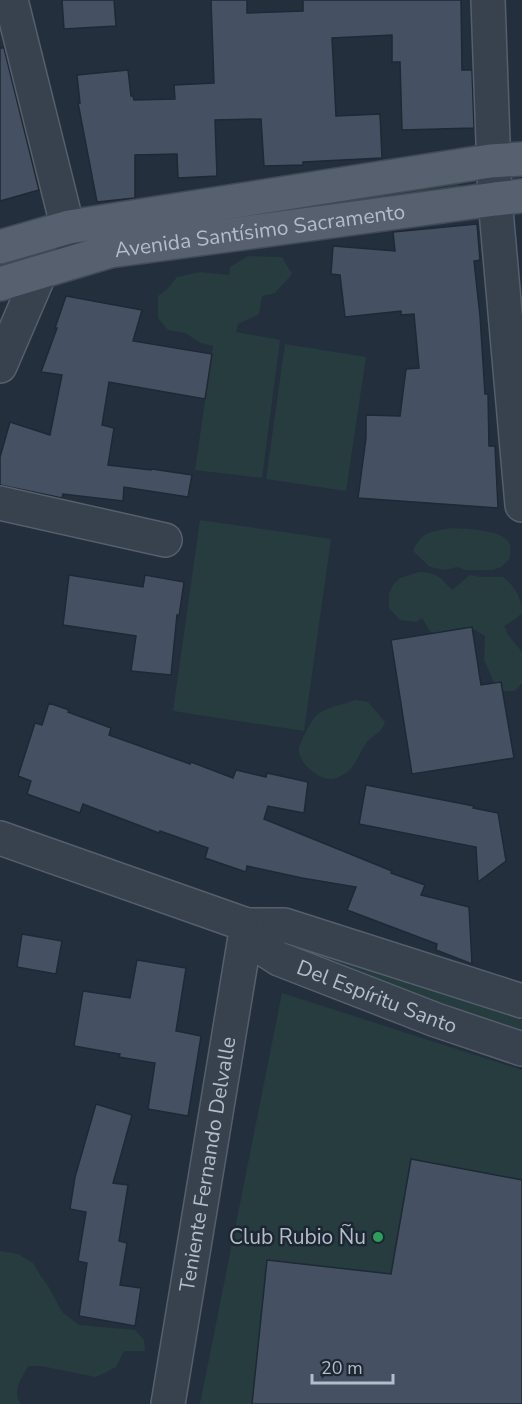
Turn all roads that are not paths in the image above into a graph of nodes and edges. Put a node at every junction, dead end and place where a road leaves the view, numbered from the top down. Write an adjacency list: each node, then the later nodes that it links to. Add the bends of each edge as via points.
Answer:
1 (11, 0): 5 (street)
2 (488, 0): 3 (street)
3 (508, 160): 4 (street); 5 (main road, Avenida Santísimo Sacramento)
4 (508, 198): 7 (main road, Avenida Santísimo Sacramento, via 110,251); 12 (street)
5 (69, 227): 6 (main road, Avenida Santísimo Sacramento); 7 (street)
6 (0, 247)
7 (76, 261): 8 (main road, Avenida Santísimo Sacramento)
8 (40, 273): 9 (main road, Avenida Santísimo Sacramento); 10 (street)
9 (0, 284)
10 (0, 366)
11 (0, 503): 13 (street)
12 (522, 505)
13 (165, 540)
14 (0, 838): 15 (street, Del Espíritu Santo)
15 (247, 925): 16 (street, Del Espíritu Santo, via 284,925); 17 (street, Del Espíritu Santo, via 260,946 279,959); 18 (street, Teniente Fernando Delvalle)
16 (522, 1000)
17 (522, 1049)
18 (168, 1404)

